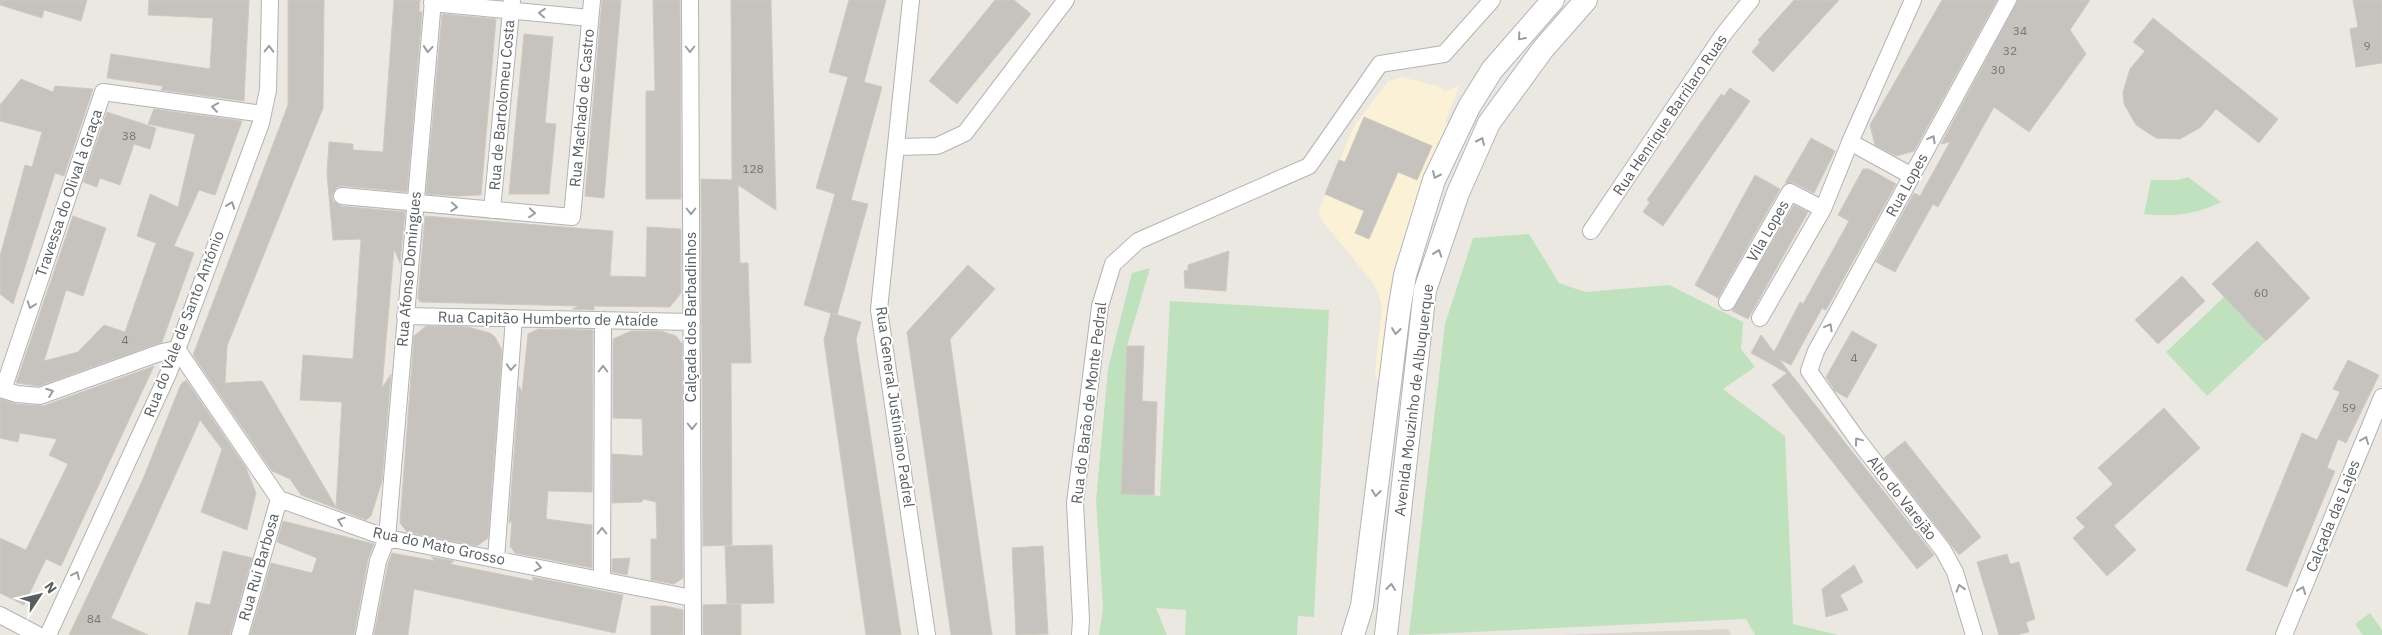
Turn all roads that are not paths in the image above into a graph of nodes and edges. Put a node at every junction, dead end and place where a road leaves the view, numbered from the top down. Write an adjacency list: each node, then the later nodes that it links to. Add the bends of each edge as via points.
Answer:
1 (270, 0): 15 (street, Rua do Vale de Santo António, one-way to 1, via 268,90)
2 (592, 0): 14 (street, Rua Machado de Castro)
3 (690, 0): 29 (street, Calçada dos Barbadinhos, one-way to 29)
4 (911, 0): 17 (street, Rua General Justiniano Padrel)
5 (1066, 0): 17 (street, via 965,133 937,146)
6 (1492, 0): 46 (street, Rua do Barão de Monte Pedral, via 1444,54 1380,64 1309,166 1138,241 1113,264 1100,306 1075,503)
7 (1553, 0): 47 (main road, Avenida Mouzinho de Albuquerque, one-way to 47, via 1492,70 1469,107 1434,180 1405,275 1362,606)
8 (1586, 0): 48 (main road, Avenida Mouzinho de Albuquerque, one-way to 8, via 1425,290 1458,193 1489,123 1543,49)
9 (1750, 0): 23 (street, Rua Henrique Barrilaro Ruas)
10 (1914, 0): 16 (street)
11 (2008, 0): 18 (street, Rua Lopes, one-way to 11)
12 (432, 2): 13 (street); 20 (street, Rua Afonso Domingues, one-way to 20)
13 (512, 5): 14 (street, one-way to 13); 22 (street, Rua de Bartolomeu Costa)
14 (590, 18): 22 (street, Rua Machado de Castro, one-way to 14, via 572,216)
15 (263, 114): 30 (street, Rua do Vale de Santo António, one-way to 15); 32 (street, Travessa do Olival à Graça, one-way to 32, via 103,92)
16 (1850, 142): 18 (street); 21 (street)
17 (897, 147): 45 (street, Rua General Justiniano Padrel, via 879,310)
18 (1912, 176): 31 (street, Rua Lopes, one-way to 18, via 1816,350)
19 (342, 196): 20 (street)
20 (415, 204): 22 (street, one-way to 22); 25 (street, Rua Afonso Domingues)
21 (1823, 209): 24 (street, Vila Lopes, via 1790,192); 27 (street)
22 (492, 210)
23 (1591, 231)
24 (1727, 302)
25 (405, 316): 26 (street, Rua Capitão Humberto de Ataíde); 35 (street, Rua Afonso Domingues)
26 (514, 318): 28 (street, Rua Capitão Humberto de Ataíde); 36 (street, one-way to 36)
27 (1760, 318)
28 (603, 320): 29 (street, Rua Capitão Humberto de Ataíde); 37 (street, one-way to 28)
29 (692, 322): 38 (street, Calçada dos Barbadinhos, one-way to 38)
30 (177, 349): 32 (street, one-way to 30, via 40,396); 34 (street); 41 (street, Rua do Vale de Santo António, one-way to 30)
31 (1809, 372): 49 (street, Alto do Varejão, one-way to 31, via 1955,572 1943,550)
32 (1, 389)
33 (2382, 398): 50 (street, Calçada das Lajes, one-way to 33)
34 (278, 499): 35 (street, Rua do Mato Grosso, one-way to 34); 42 (street, Rua Rui Barbosa)
35 (387, 538): 36 (street, Rua do Mato Grosso); 43 (street, Rua Afonso Domingues, via 378,561)
36 (496, 559): 37 (street, Rua do Mato Grosso, one-way to 37)
37 (602, 580): 38 (street, Rua do Mato Grosso)
38 (692, 598): 44 (street, Calçada dos Barbadinhos)
39 (0, 615): 40 (street)
40 (38, 635)
41 (48, 635)
42 (240, 635)
43 (364, 635)
44 (693, 635)
45 (927, 635)
46 (1080, 635)
47 (1352, 635)
48 (1386, 635)
49 (1974, 635)
50 (2284, 635)

